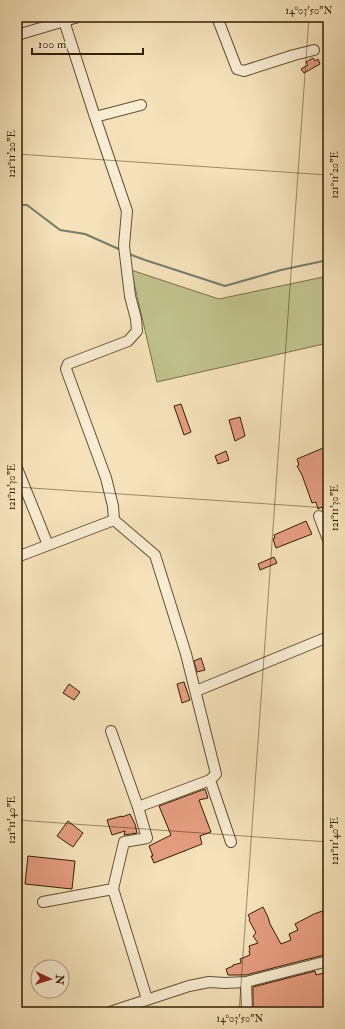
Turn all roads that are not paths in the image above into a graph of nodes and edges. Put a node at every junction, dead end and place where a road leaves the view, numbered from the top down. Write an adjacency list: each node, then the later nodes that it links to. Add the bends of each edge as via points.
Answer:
1 (78, 17): 3 (street)
2 (217, 17): 5 (street, via 238,69 244,71)
3 (64, 21): 4 (street); 7 (street)
4 (17, 35)
5 (314, 50)
6 (141, 105): 7 (street)
7 (95, 117): 10 (street, via 126,211 124,246 137,332 128,341 68,364 66,369 106,478)
8 (17, 468): 12 (street)
9 (319, 516): 11 (street)
10 (114, 520): 12 (street); 15 (street, via 155,555)
11 (328, 540)
12 (48, 545): 13 (street)
13 (17, 557)
14 (328, 636): 15 (street)
15 (196, 691): 17 (street, via 216,774)
16 (112, 731): 18 (street)
17 (210, 780): 18 (street); 19 (street)
18 (138, 807): 20 (street, via 147,838 124,842)
19 (231, 842)
20 (113, 889): 21 (street); 24 (street)
21 (43, 902)
22 (328, 961): 23 (street)
23 (246, 982): 24 (street, via 209,982); 26 (street)
24 (147, 999): 25 (street)
25 (110, 1012)
26 (247, 1012)

